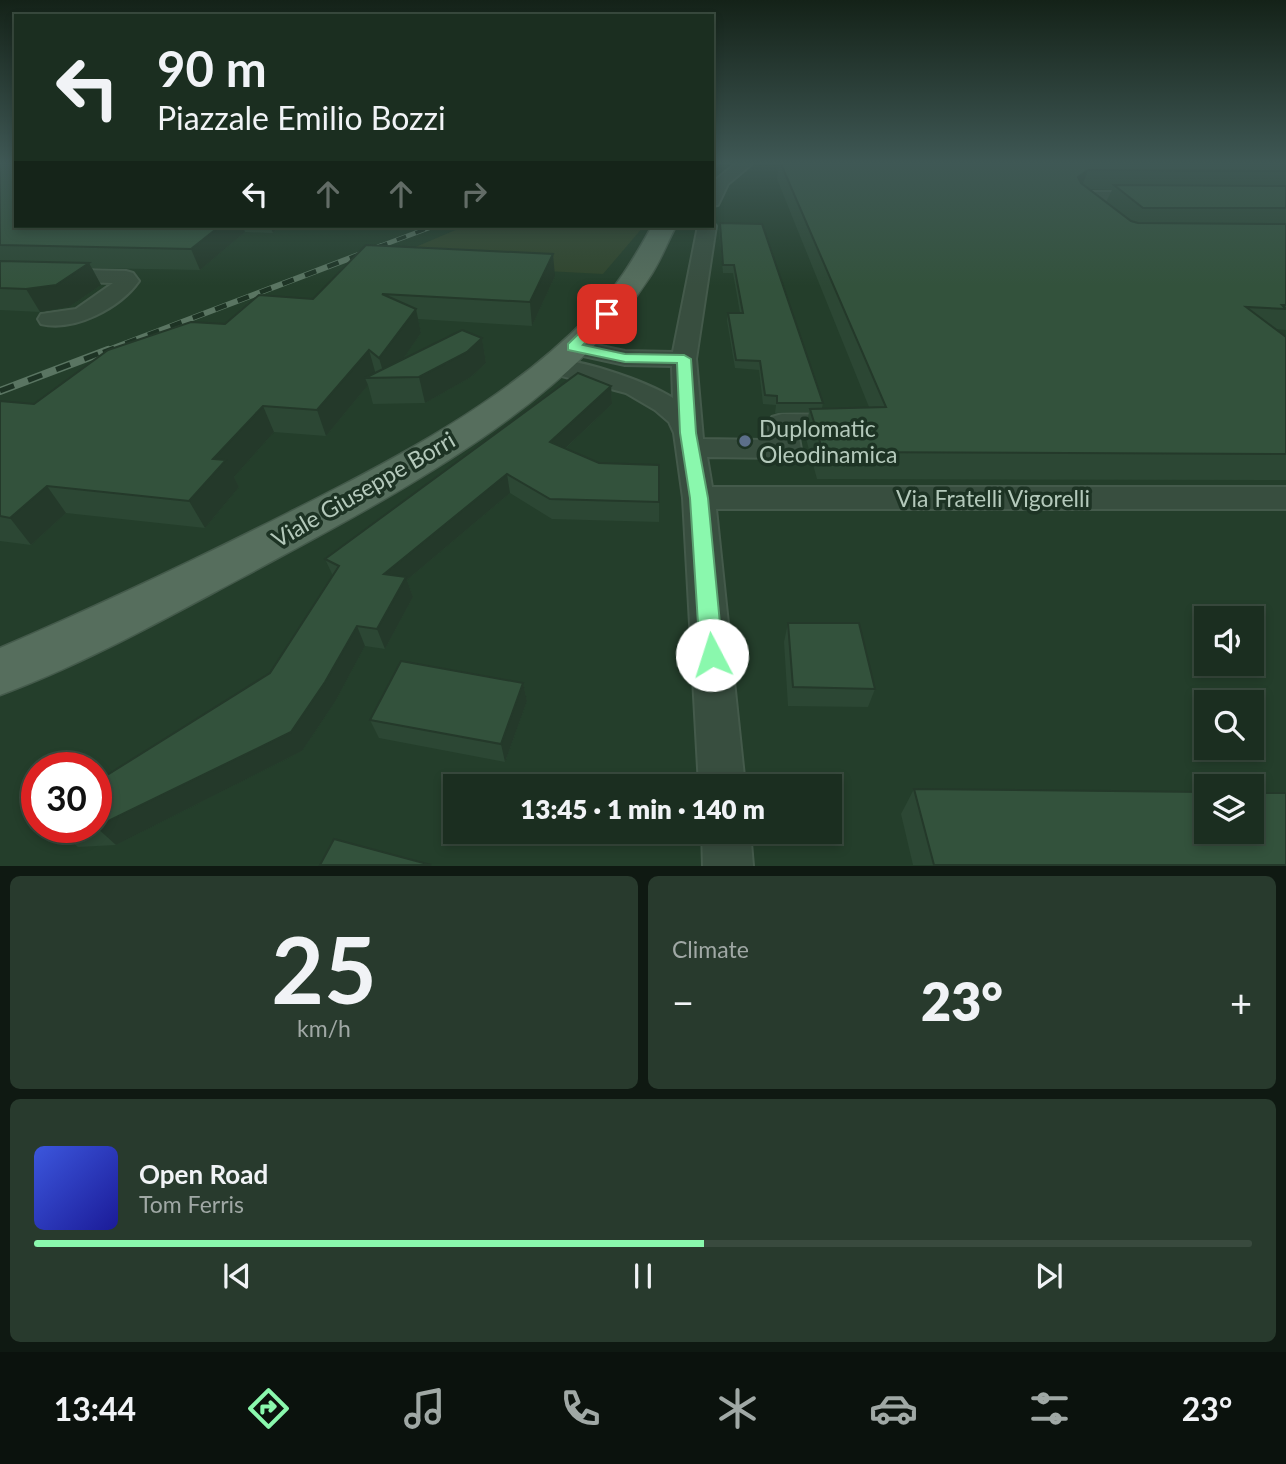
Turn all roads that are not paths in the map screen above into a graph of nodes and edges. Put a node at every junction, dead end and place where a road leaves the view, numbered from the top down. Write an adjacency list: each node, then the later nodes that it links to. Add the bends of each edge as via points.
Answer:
1 (1090, 204): 2 (street)
2 (1110, 220)
3 (663, 228): 7 (main road, Viale Giuseppe Borri, via 636,279)
4 (707, 228): 8 (street)
5 (0, 274): 6 (street, via 126,277 129,281 82,316)
6 (49, 319)
7 (563, 356): 8 (street); 9 (street); 14 (main road, Viale Giuseppe Borri, via 467,429 363,493 156,599)
8 (684, 359): 9 (street, via 669,374); 11 (street)
9 (603, 378): 11 (street, via 661,402 678,415)
10 (847, 424): 11 (street, via 782,423 787,449)
11 (690, 441): 12 (street)
12 (699, 498): 13 (street, Via Fratelli Vigorelli); 15 (street)
13 (1286, 498)
14 (0, 672)
15 (721, 774)
16 (727, 844): 17 (street)
17 (728, 866)

